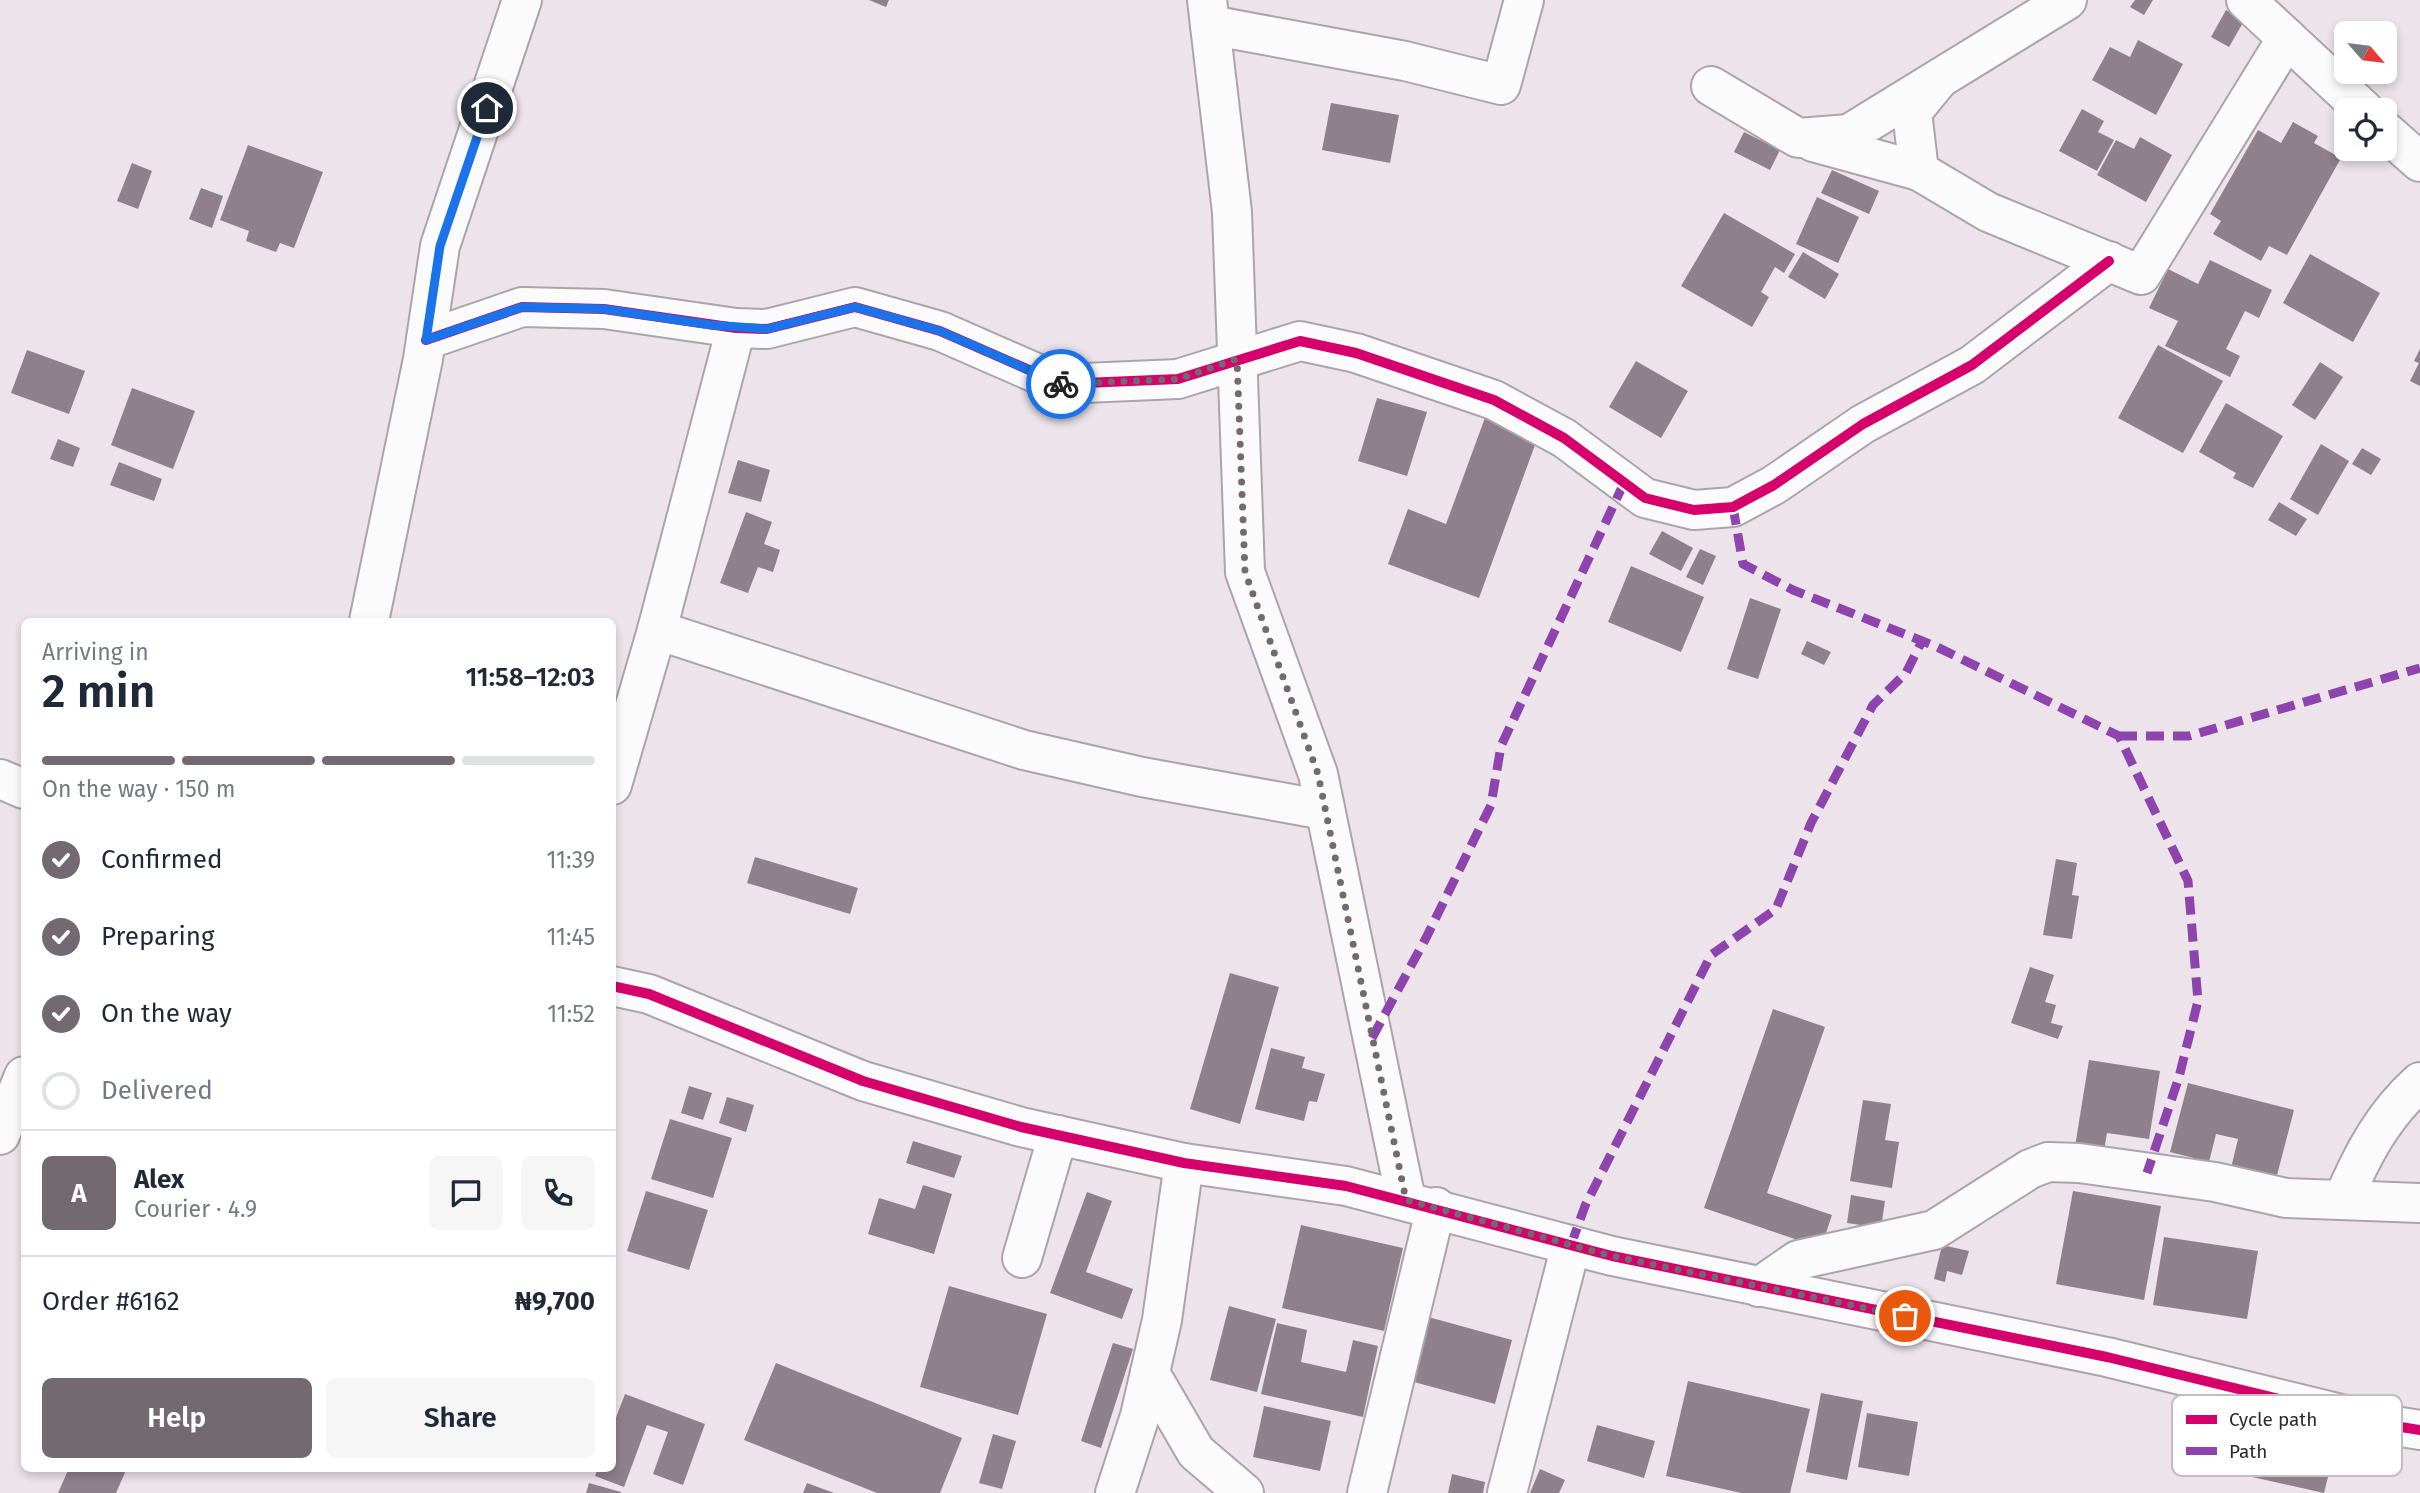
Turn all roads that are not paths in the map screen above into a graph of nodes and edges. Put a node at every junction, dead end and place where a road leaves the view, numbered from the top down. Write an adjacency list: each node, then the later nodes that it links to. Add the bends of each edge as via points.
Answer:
1 (522, 0): 16 (street, via 440,246)
2 (1524, 0): 5 (street, via 1501,85)
3 (2067, 0): 7 (street)
4 (2246, 0): 6 (street)
5 (1208, 13): 17 (street, via 1232,212)
6 (2287, 38): 9 (street); 14 (street, via 2141,275)
7 (1940, 78): 10 (street, via 1849,134); 13 (street, via 1912,112)
8 (1711, 86): 10 (street)
9 (2351, 98)
10 (1798, 138): 13 (street)
11 (2397, 142): 12 (street)
12 (2420, 162)
13 (1919, 171): 14 (street, via 1988,212)
14 (2109, 261): 17 (street, via 1972,365 1863,424 1774,485 1733,507 1694,510 1645,498 1564,439 1494,400 1356,354 1300,341)
15 (736, 328): 16 (street, via 604,309 522,307); 17 (street, via 767,329 855,307 940,331 1060,384 1178,379); 19 (street)
16 (426, 340): 18 (street)
17 (1237, 359): 23 (street, via 1245,572 1318,774)
18 (370, 618)
19 (657, 630): 20 (street); 23 (street, via 1024,750)
20 (616, 771)
21 (0, 779): 22 (street)
22 (21, 788)
23 (1325, 810): 32 (street)
24 (616, 987): 28 (street, via 649,994 863,1081)
25 (2420, 1082): 30 (street, via 2400,1100 2362,1154)
26 (21, 1083): 27 (street)
27 (0, 1135)
28 (1058, 1135): 29 (street); 34 (street)
29 (1184, 1163): 32 (street, via 1346,1185); 36 (street)
30 (2343, 1200): 31 (street); 35 (street, via 2286,1198 2216,1182 2048,1162 1934,1230 1798,1260)
31 (2420, 1203)
32 (1421, 1204): 33 (street); 42 (street)
33 (1572, 1245): 35 (street); 43 (street)
34 (1022, 1258)
35 (1759, 1287): 37 (street, via 2107,1357)
36 (1150, 1373): 40 (street); 41 (street, via 1196,1452)
37 (2263, 1395)
38 (2402, 1427): 39 (street)
39 (2420, 1430)
40 (1115, 1493)
41 (1244, 1493)
42 (1367, 1493)
43 (1507, 1493)

